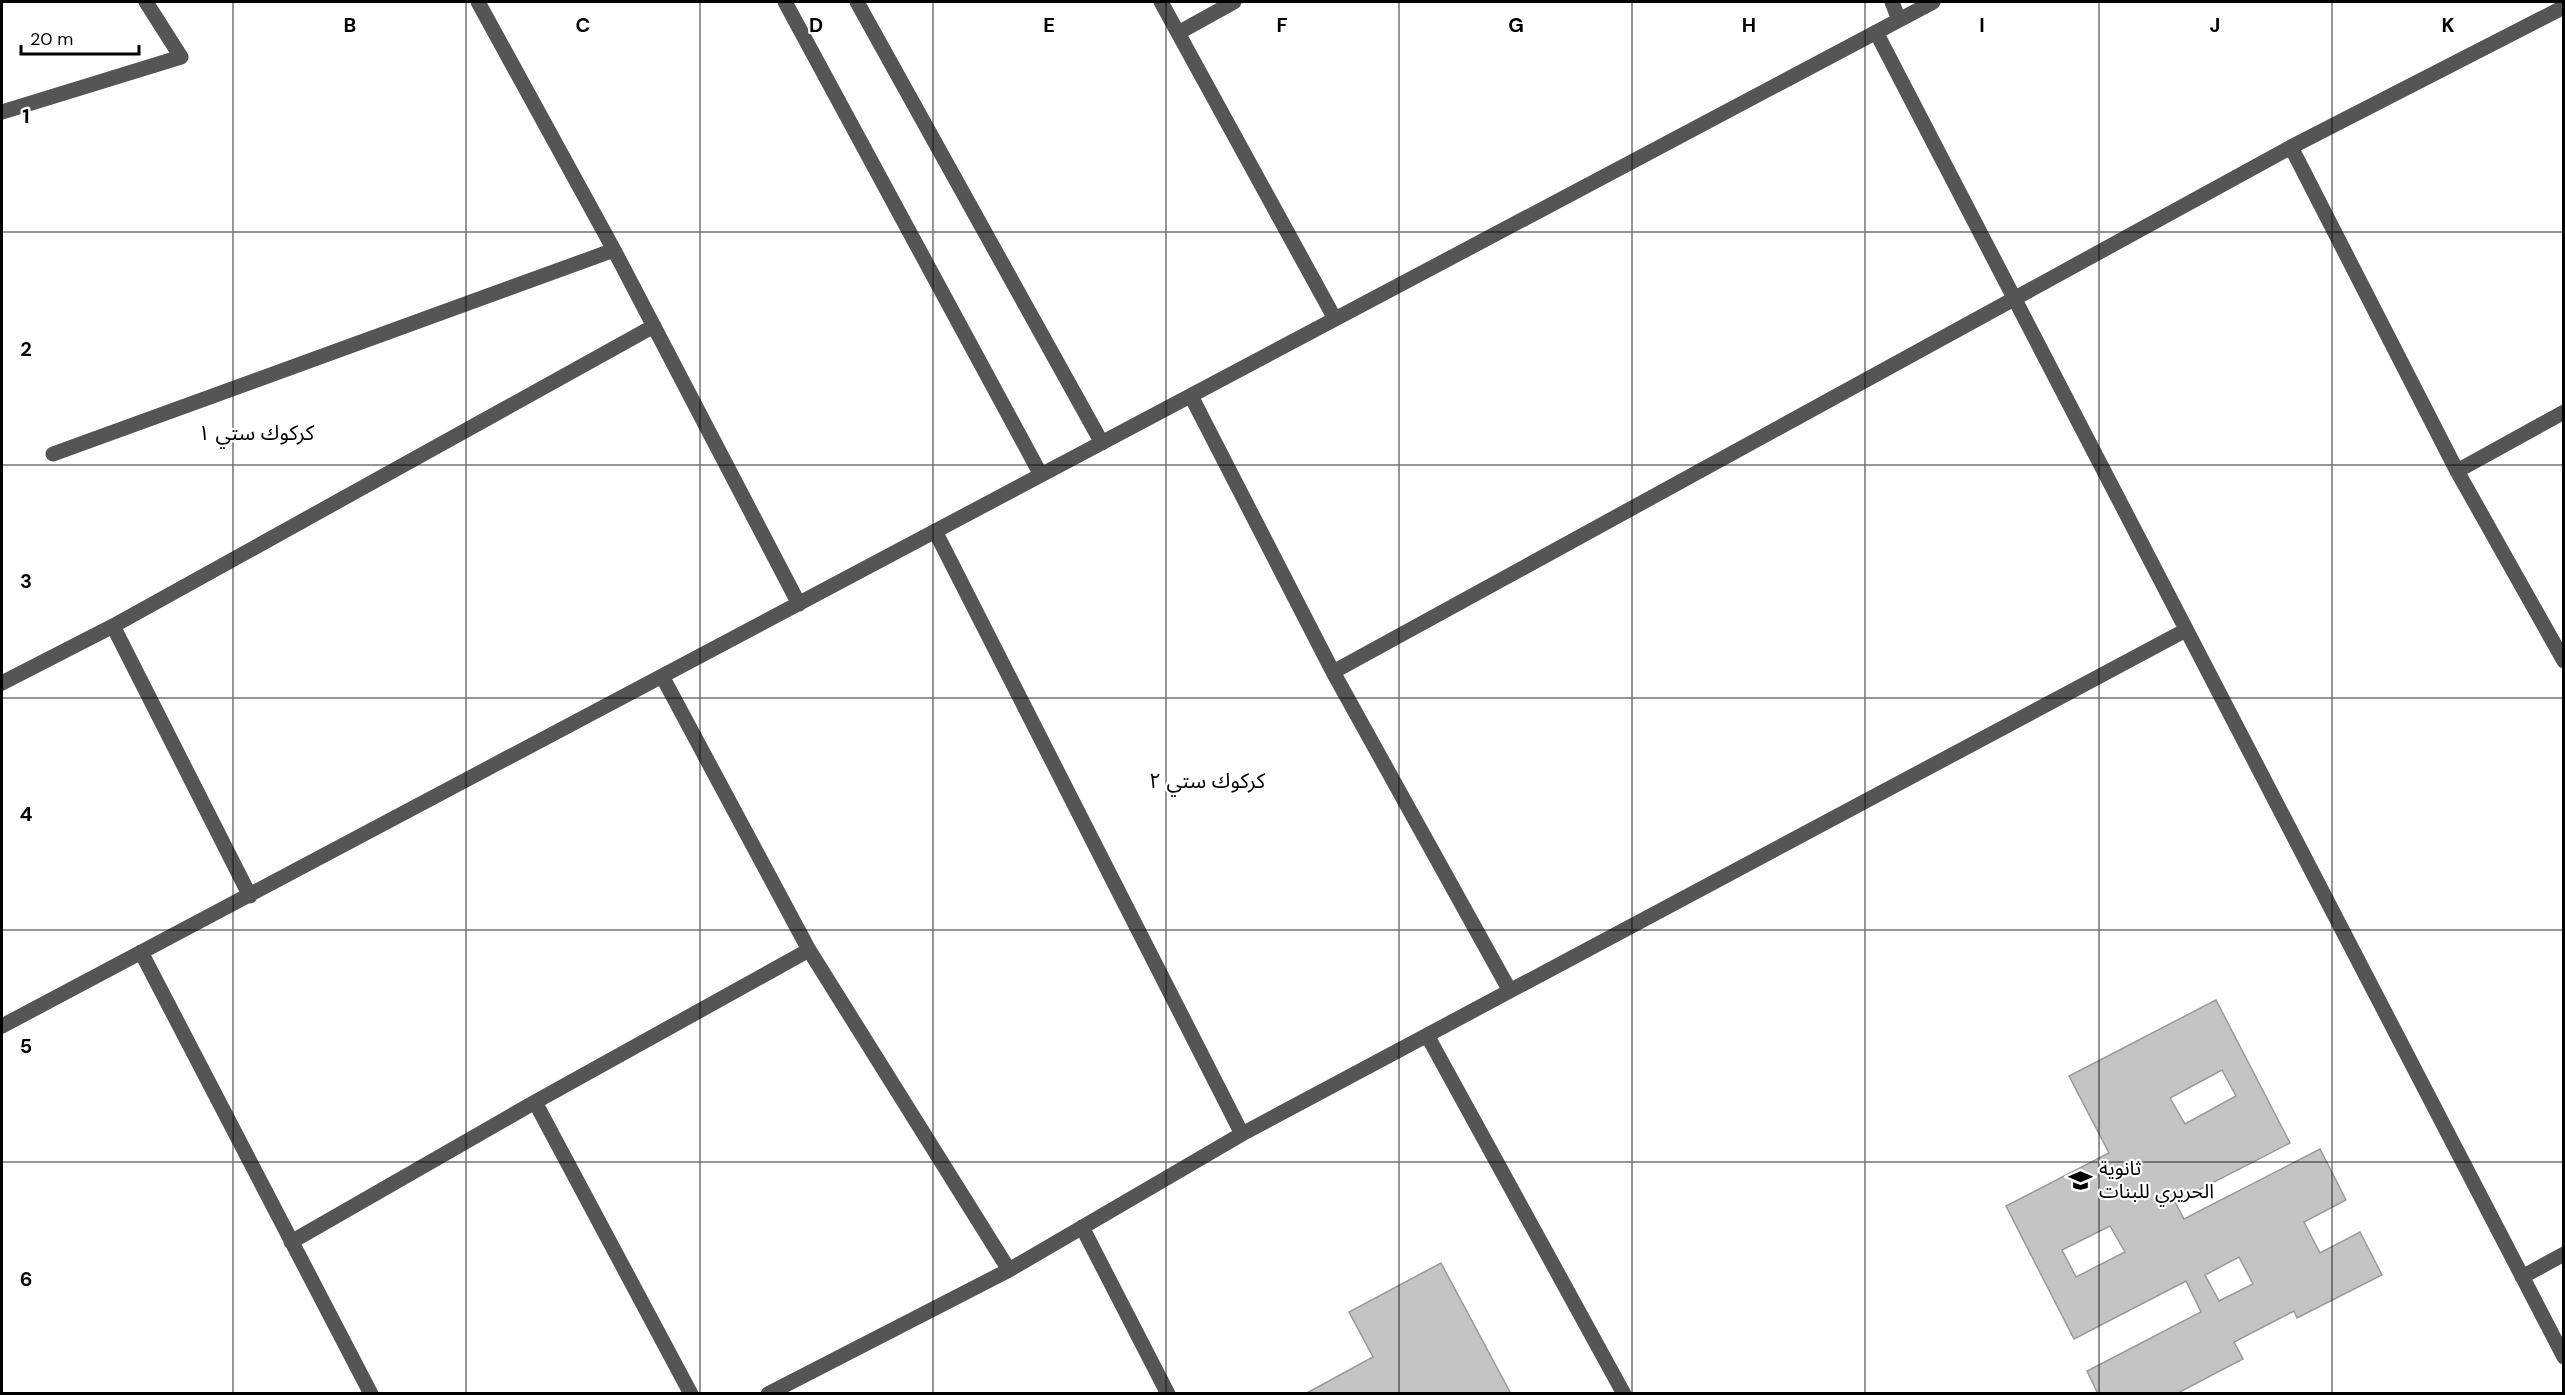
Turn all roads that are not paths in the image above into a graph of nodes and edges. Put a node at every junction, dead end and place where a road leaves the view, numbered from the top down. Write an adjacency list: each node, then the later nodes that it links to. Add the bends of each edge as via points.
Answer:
1 (146, 2): 13 (street, via 181,57)
2 (478, 2): 15 (street)
3 (785, 2): 24 (street)
4 (857, 2): 21 (street)
5 (1161, 2): 12 (street)
6 (1234, 2): 12 (street)
7 (1892, 2): 10 (street)
8 (1933, 2): 10 (street)
9 (2564, 7): 14 (street)
10 (1899, 20): 11 (street)
11 (1876, 32): 16 (street); 17 (street)
12 (1178, 33): 17 (street)
13 (2, 112)
14 (2291, 147): 16 (street); 23 (street)
15 (614, 250): 18 (street); 22 (street)
16 (2014, 300): 28 (street); 30 (street)
17 (1335, 319): 19 (street)
18 (654, 326): 26 (street); 27 (street)
19 (1191, 396): 21 (street); 30 (street)
20 (2564, 412): 23 (street)
21 (1102, 443): 24 (street)
22 (53, 454)
23 (2457, 471): 29 (street)
24 (1041, 475): 25 (street)
25 (935, 531): 26 (street); 40 (street)
26 (799, 604): 31 (street)
27 (113, 626): 32 (street); 33 (street)
28 (2186, 630): 36 (street); 45 (street)
29 (2564, 661)
30 (1333, 672): 36 (street)
31 (662, 676): 33 (street); 34 (street)
32 (2, 683)
33 (250, 896): 35 (street)
34 (809, 950): 39 (street); 44 (street)
35 (141, 952): 37 (street); 42 (street)
36 (1510, 991): 38 (street)
37 (2, 1026)
38 (1427, 1035): 40 (street); 51 (street)
39 (535, 1101): 42 (street); 48 (street)
40 (1242, 1134): 41 (street)
41 (1082, 1227): 44 (street); 50 (street)
42 (291, 1242): 47 (street)
43 (2564, 1254): 45 (street)
44 (1009, 1270): 49 (street)
45 (2522, 1277): 46 (street)
46 (2564, 1357)
47 (371, 1394)
48 (692, 1394)
49 (768, 1394)
50 (1168, 1394)
51 (1624, 1394)

